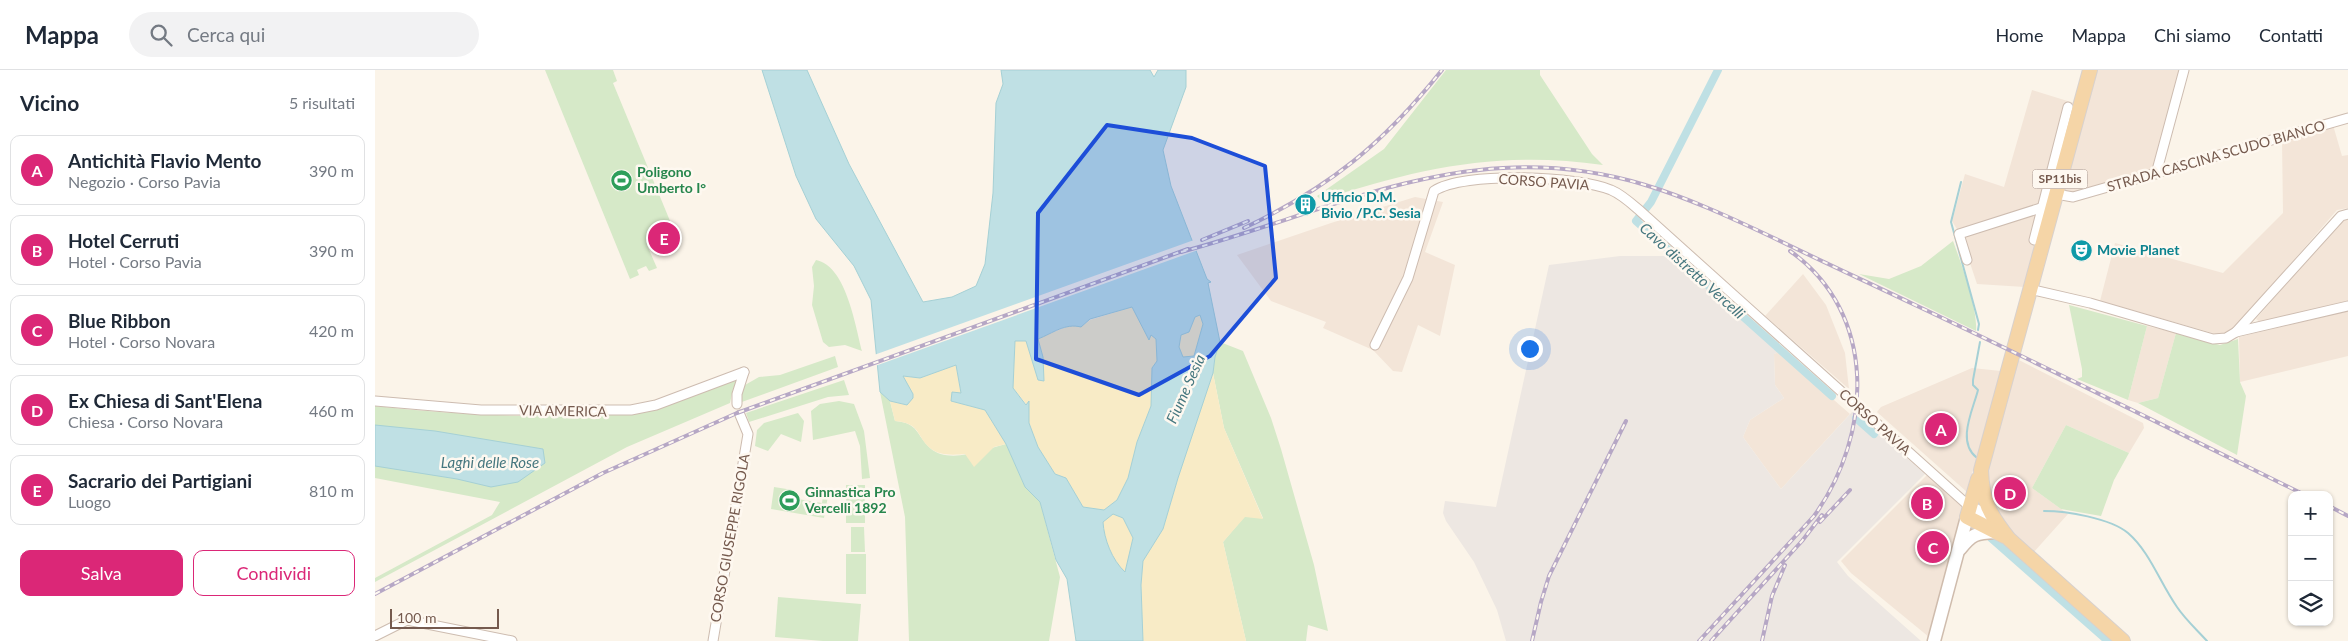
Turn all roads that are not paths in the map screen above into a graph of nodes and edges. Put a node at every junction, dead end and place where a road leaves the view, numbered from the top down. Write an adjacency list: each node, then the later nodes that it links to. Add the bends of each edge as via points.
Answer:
1 (2090, 70): 6 (main road, SP11bis)
2 (2184, 70): 5 (street)
3 (2068, 107): 6 (street)
4 (2348, 118): 5 (street, STRADA CASCINA SCUDO BIANCO)
5 (2156, 174): 6 (street, STRADA CASCINA SCUDO BIANCO)
6 (2050, 202): 8 (street); 9 (street, STRADA CASCINA SCUDO BIANCO, via 1959,234); 10 (main road, SP11bis)
7 (2348, 214): 12 (street, via 2341,216)
8 (2034, 240)
9 (1967, 260)
10 (2029, 289): 12 (street, via 2213,339 2226,338); 17 (main road, SP11bis)
11 (2348, 306): 12 (street)
12 (2236, 332)
13 (1375, 345): 18 (street, CORSO PAVIA, via 1408,278 1429,203 1440,186 1466,179 1487,178 1565,181 1612,190 1642,213)
14 (375, 401): 15 (street, VIA AMERICA, via 481,410 631,410 656,405 744,372)
15 (737, 404)
16 (740, 415): 24 (street, CORSO GIUSEPPE RIGOLA, via 748,434)
17 (1981, 470): 18 (main road, SP11bis); 19 (main road, via 1981,492)
18 (1969, 512): 19 (main road); 20 (main road, SP11bis)
19 (1995, 526): 20 (main road, via 1969,537); 26 (main road)
20 (1958, 551): 25 (main road, SP11bis)
21 (375, 636): 22 (street, via 407,620)
22 (488, 639): 23 (street)
23 (512, 641)
24 (713, 641)
25 (1934, 641)
26 (2123, 641)

